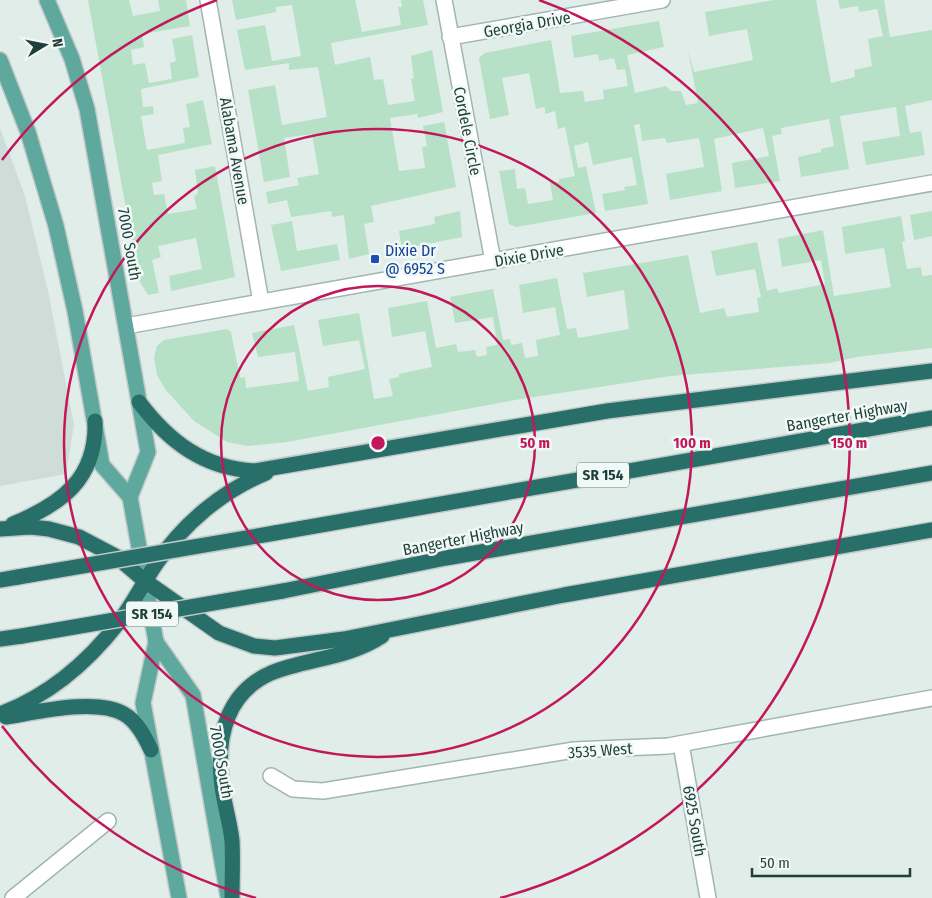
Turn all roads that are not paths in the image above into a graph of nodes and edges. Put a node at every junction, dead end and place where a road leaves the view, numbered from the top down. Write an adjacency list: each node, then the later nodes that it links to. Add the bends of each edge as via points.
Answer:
1 (48, 0): 10 (main road, 7000 South, via 72,59 87,109)
2 (208, 0): 9 (street, Alabama Avenue)
3 (444, 0): 5 (street, Cordele Circle)
4 (662, 0): 5 (street, Georgia Drive)
5 (450, 37): 8 (street, Cordele Circle)
6 (0, 60): 14 (main road, via 28,132 56,226)
7 (932, 183): 8 (street, Dixie Drive)
8 (493, 261): 9 (street, Dixie Drive)
9 (261, 302): 10 (street, Dixie Drive)
10 (126, 326): 12 (main road, 7000 South)
11 (932, 371): 15 (highway, via 607,411)
12 (140, 402): 15 (highway, via 164,432 193,455 208,462 239,470); 17 (main road, 7000 South, via 148,452)
13 (932, 418): 20 (highway, Bangerter Highway / SR 154, bridge)
14 (95, 421): 17 (main road, via 102,466); 18 (highway, via 90,462 72,489 43,510)
15 (284, 468): 21 (highway, via 252,479 219,498 169,546)
16 (932, 473): 23 (highway, Bangerter Highway / SR 154, bridge)
17 (130, 497): 21 (main road, 7000 South)
18 (0, 529): 21 (highway, via 40,528 79,537 117,557)
19 (932, 530): 22 (highway)
20 (0, 580)
21 (145, 581): 22 (highway, via 219,633 254,646 275,648 312,644); 24 (main road, 7000 South); 26 (highway, via 120,621 87,658 46,692)
22 (394, 628): 33 (highway, via 341,655 267,675 249,685 233,704 223,727 220,753 232,841)
23 (0, 640)
24 (156, 642): 28 (main road, 7000 South, via 143,703); 33 (main road, 7000 South, via 193,695)
25 (932, 698): 27 (street, 3535 West)
26 (0, 716): 28 (highway, via 97,706 124,714 138,727)
27 (681, 744): 29 (street, 3535 West, via 574,750 323,791 293,789); 34 (street, 6925 South)
28 (151, 750): 32 (main road, 7000 South)
29 (270, 776)
30 (108, 821): 31 (street)
31 (14, 898)
32 (179, 898)
33 (230, 898)
34 (708, 898)

